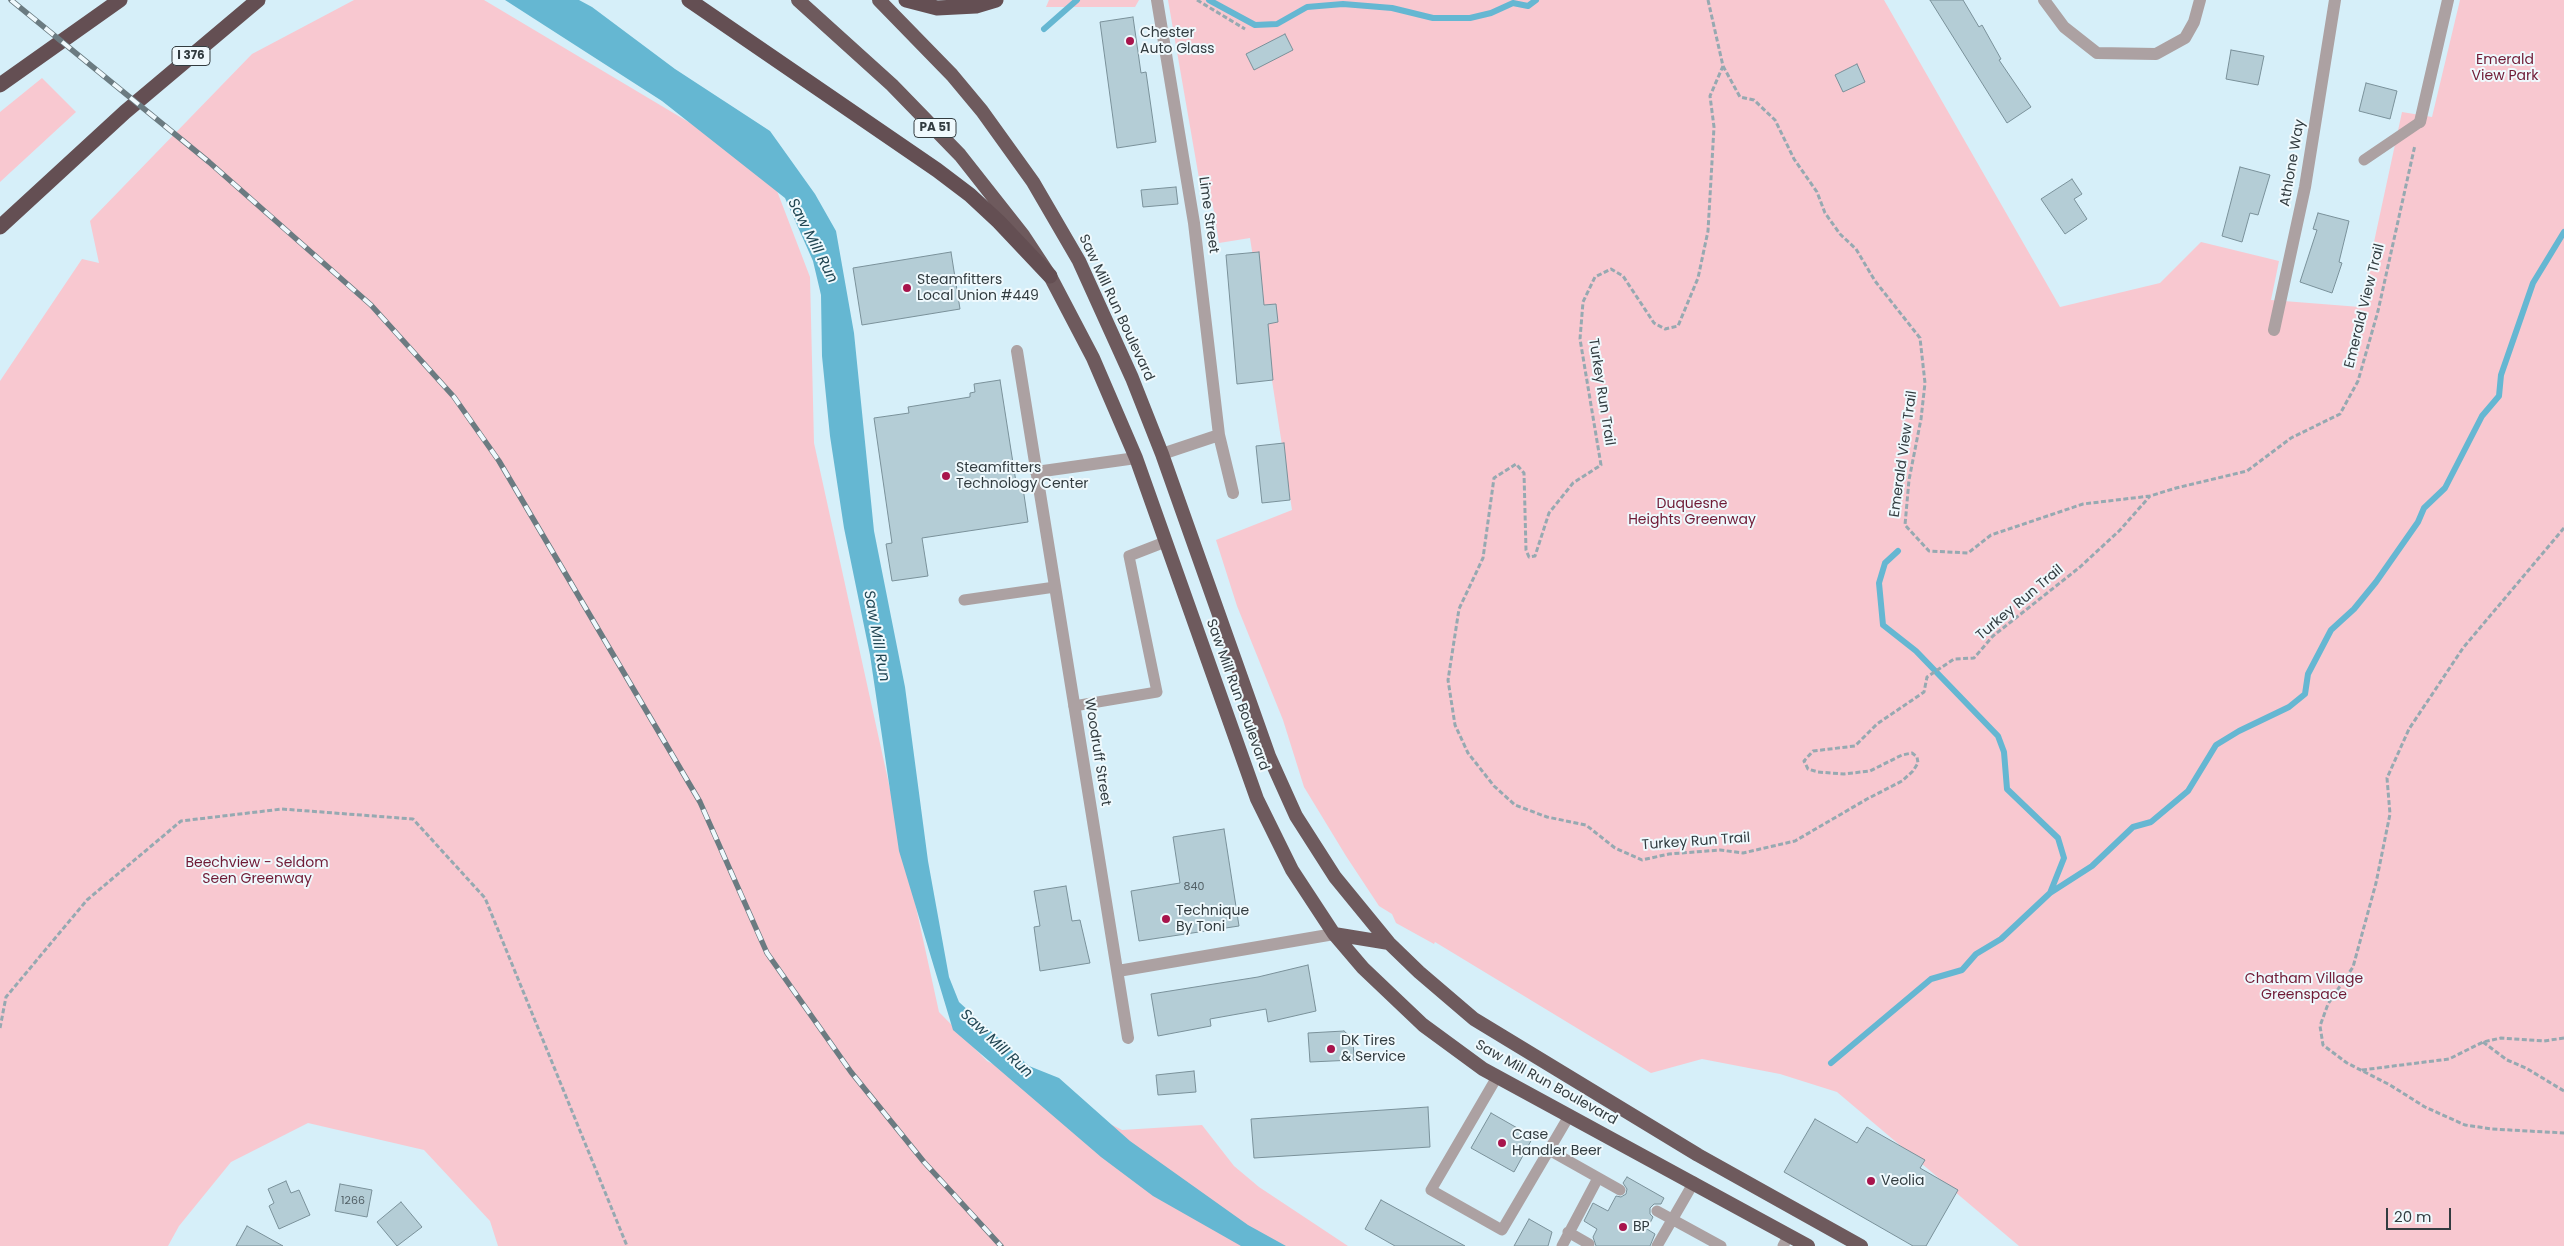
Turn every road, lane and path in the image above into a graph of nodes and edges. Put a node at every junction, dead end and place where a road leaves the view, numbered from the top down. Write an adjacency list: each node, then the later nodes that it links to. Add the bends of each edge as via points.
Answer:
1 (120, 0): 17 (highway)
2 (258, 0): 20 (highway, I 376, via 125,112)
3 (689, 0): 21 (highway, via 970,195)
4 (798, 0): 21 (highway, Saw Mill Run Boulevard / PA 51, via 892,85 960,155 1023,235)
5 (879, 0): 25 (highway, Saw Mill Run Boulevard, via 922,42 982,110 1058,222 1101,307)
6 (906, 0): 7 (highway, via 937,8 956,8)
7 (996, 0)
8 (1157, 0): 24 (street, Lime Street, via 1193,214)
9 (1197, 0): 15 (path)
10 (1708, 0): 16 (path, Emerald View Trail)
11 (2044, 0): 12 (street, via 2064,27 2097,53 2156,54 2185,38)
12 (2200, 0)
13 (2335, 0): 22 (street, Athlone Way, via 2305,187)
14 (2448, 0): 18 (street)
15 (1245, 29)
16 (1723, 66): 29 (path, Emerald View Trail, via 1740,96 1754,100 1776,120 1794,159 1817,192 1825,213 1840,234 1856,248 1875,281 1920,338 1925,383 1905,525 1929,551 1968,553 1991,535 2082,504); 29 (path, Turkey Run Trail, via 1710,96 1714,127 1708,231 1698,278 1678,326 1665,329 1654,324 1623,276 1611,269 1596,277 1583,302 1580,338 1601,465 1573,483 1550,513 1535,556 1529,557 1526,550 1524,473 1516,464 1494,478 1483,558 1458,609 1448,680 1455,725 1468,753 1494,786 1515,804 1547,817 1586,825 1615,848 1642,860 1669,854 1720,850 1743,852 1795,841 1902,781 1918,763 1912,753 1870,771 1818,772 1808,769 1804,761 1813,751 1855,746 1877,724 1924,692 1928,676 1954,659 1974,658 1994,636 2080,567 2120,530)
17 (0, 85)
18 (2420, 122): 19 (lane); 29 (path, Emerald View Trail, via 2378,311 2358,381 2340,414 2291,438 2247,471)
19 (2364, 160)
20 (0, 227)
21 (1050, 276): 26 (highway, Saw Mill Run Boulevard, via 1093,358)
22 (2274, 330)
23 (1017, 351): 27 (street, Woodruff Street)
24 (1219, 435): 25 (street); 28 (street, Lime Street)
25 (1162, 454): 36 (highway, Saw Mill Run Boulevard, via 1282,786 1312,843 1335,877)
26 (1136, 458): 27 (street); 31 (highway, Saw Mill Run Boulevard)
27 (1036, 472): 32 (street, Woodruff Street)
28 (1232, 493)
29 (2150, 496)
30 (2564, 528): 42 (path, via 2463,648 2409,728 2387,778 2390,814 2376,883 2353,966 2328,1004 2320,1026 2323,1045)
31 (1165, 542): 34 (lane, via 1129,556 1157,692); 35 (highway, Saw Mill Run Boulevard, via 1257,799 1292,870)
32 (1055, 587): 33 (lane); 34 (street, Woodruff Street)
33 (964, 600)
34 (1074, 706): 37 (street, Woodruff Street)
35 (1334, 934): 36 (highway); 37 (street); 43 (highway, Saw Mill Run Boulevard, via 1363,968 1423,1025)
36 (1390, 943): 61 (highway, Saw Mill Run Boulevard, via 1447,998 1503,1039 1698,1155)
37 (1118, 971): 39 (street, Woodruff Street)
38 (0, 1028): 56 (path, via 6,997 88,900 181,821 282,809 413,819 485,898)
39 (1128, 1038)
40 (2564, 1038): 41 (path, via 2544,1041 2501,1038)
41 (2483, 1042): 42 (path, via 2449,1059); 44 (path, via 2507,1060)
42 (2361, 1070): 46 (path, via 2425,1107 2465,1125)
43 (1497, 1077): 45 (highway, Saw Mill Run Boulevard); 47 (lane, via 1431,1190 1502,1230)
44 (2564, 1090)
45 (1569, 1116): 47 (lane); 49 (highway, Saw Mill Run Boulevard)
46 (2564, 1133)
47 (1549, 1150): 48 (lane)
48 (1598, 1178): 50 (lane); 53 (lane)
49 (1694, 1182): 52 (lane); 54 (highway, Saw Mill Run Boulevard)
50 (1620, 1190)
51 (1657, 1211): 52 (lane)
52 (1673, 1219): 58 (lane); 59 (lane)
53 (1568, 1232): 55 (lane); 57 (lane)
54 (1786, 1240): 60 (highway, Saw Mill Run Boulevard)
55 (1589, 1244)
56 (627, 1246)
57 (1562, 1246)
58 (1657, 1246)
59 (1721, 1246)
60 (1808, 1246)
61 (1861, 1246)

